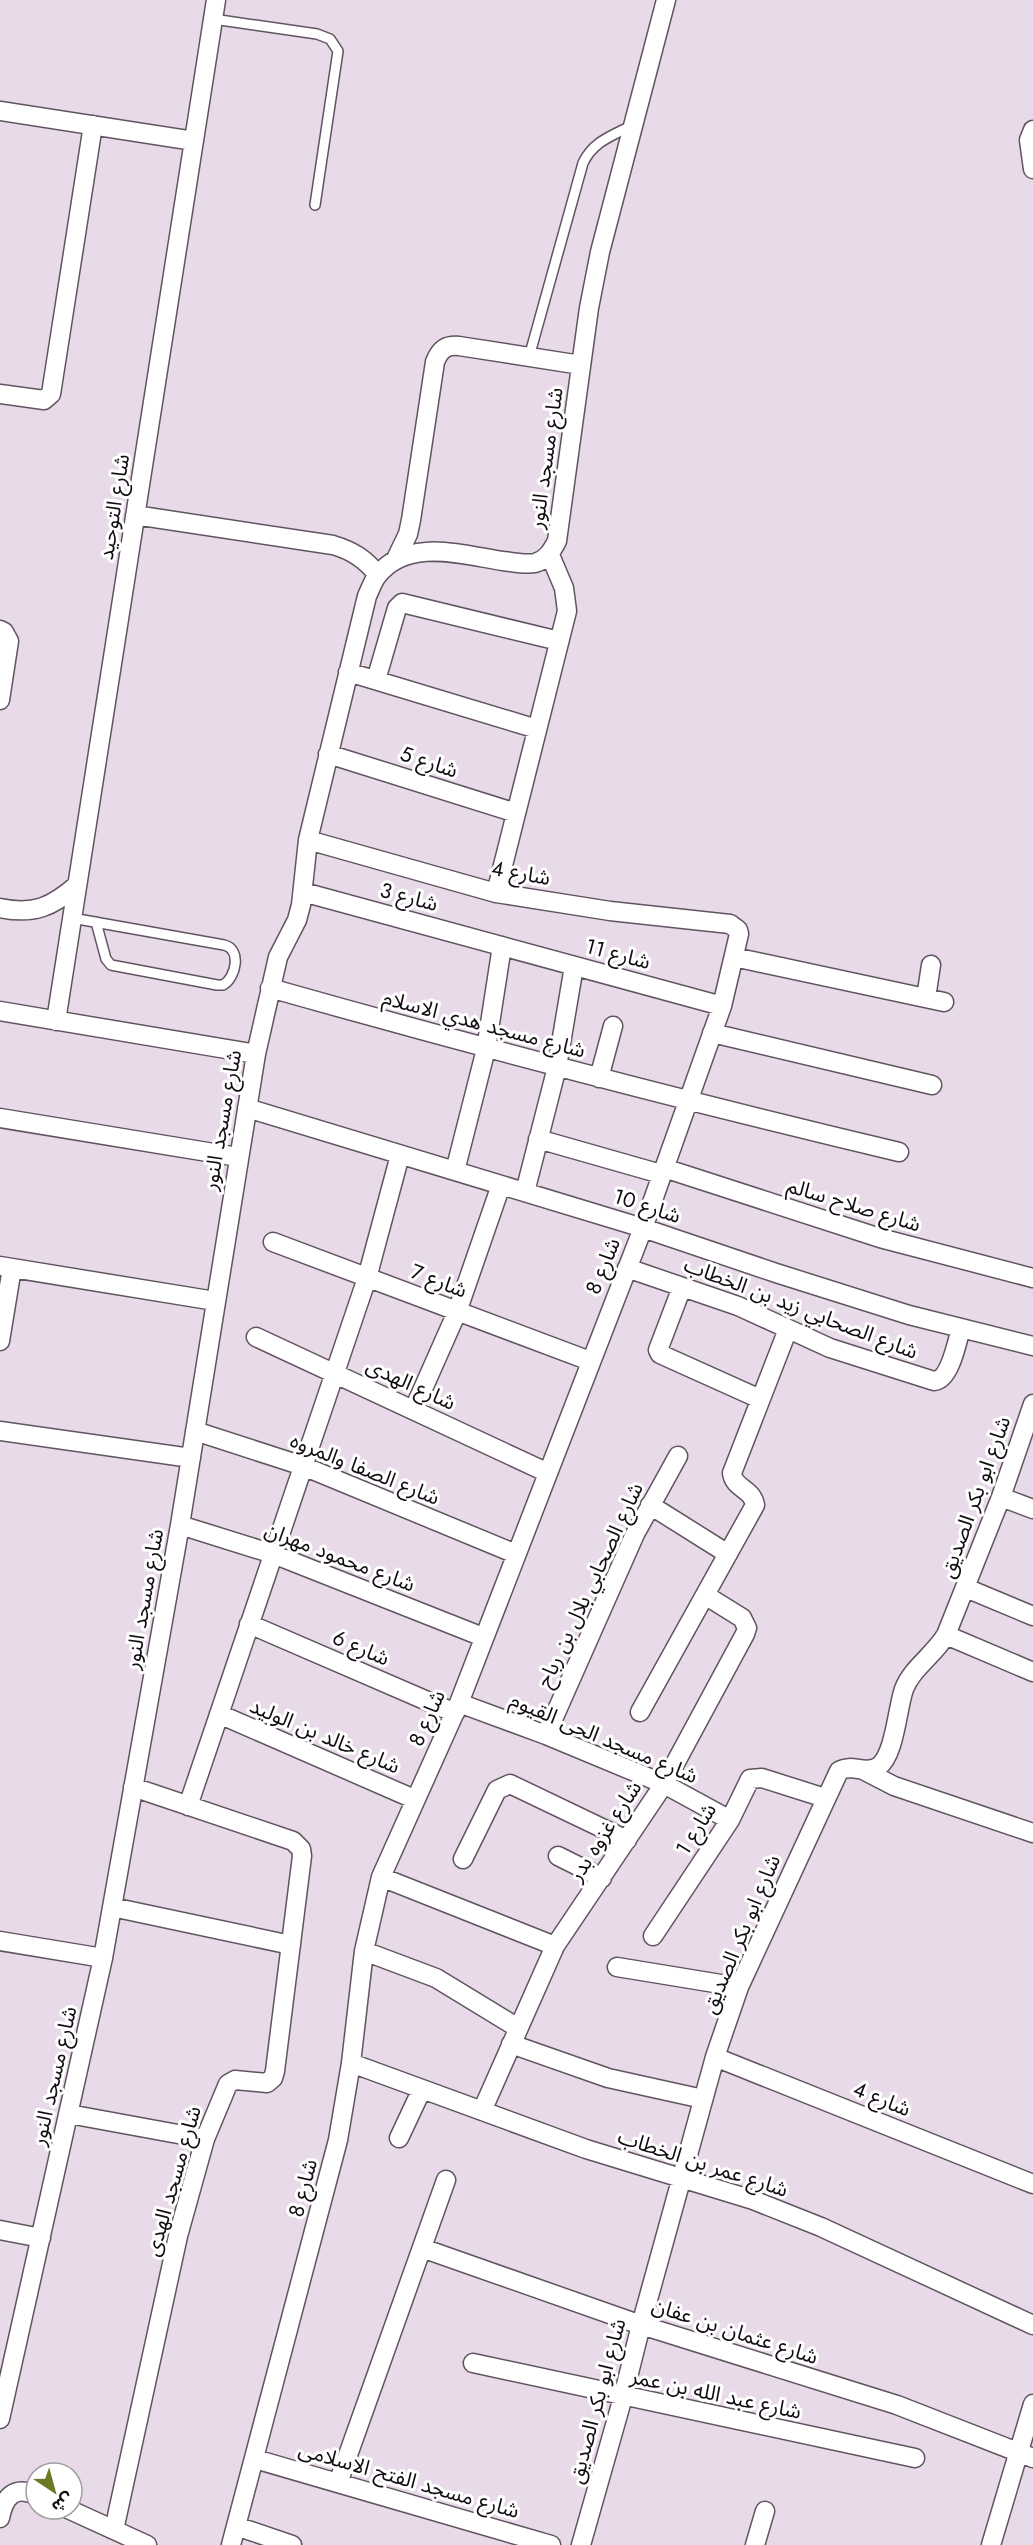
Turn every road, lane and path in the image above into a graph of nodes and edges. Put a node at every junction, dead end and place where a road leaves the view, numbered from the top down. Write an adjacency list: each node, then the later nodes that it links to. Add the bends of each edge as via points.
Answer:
1 (216, 0): 3 (street, شارع التوحيد)
2 (666, 0): 6 (street, شارع مسجد النور)
3 (213, 20): 8 (street, شارع التوحيد); 10 (lane, via 317,34 330,39 338,51)
4 (0, 111): 5 (street)
5 (93, 125): 8 (street); 13 (street, via 51,394 44,400)
6 (633, 126): 11 (lane, via 596,143 583,163); 12 (street, شارع مسجد النور, via 600,252)
7 (1033, 130): 9 (street, via 1029,154)
8 (194, 141): 14 (street, شارع التوحيد)
9 (1033, 169)
10 (315, 205)
11 (529, 357): 12 (street); 16 (street, via 448,345 439,351 411,520)
12 (581, 365): 15 (street, شارع مسجد النور, via 557,541)
13 (0, 394)
14 (135, 515): 17 (street, via 333,545 351,550); 27 (street, شارع التوحيد)
15 (550, 555): 16 (street, شارع مسجد النور, via 537,563 521,564 419,551); 19 (street, via 567,599)
16 (396, 559): 17 (street, شارع مسجد النور)
17 (378, 575): 20 (street, شارع مسجد النور, via 367,596)
18 (0, 630): 22 (street, via 9,641)
19 (559, 641): 21 (street, via 402,603 397,608); 23 (street)
20 (348, 672): 21 (street); 24 (street, شارع مسجد النور)
21 (376, 680): 23 (street)
22 (0, 700)
23 (537, 729): 25 (street)
24 (328, 754): 25 (street, شارع 5); 26 (street, شارع مسجد النور)
25 (516, 813): 29 (street)
26 (308, 840): 28 (street, شارع مسجد النور); 29 (street, شارع 4)
27 (77, 885): 30 (street, via 60,900 40,909 18,912); 31 (street, شارع التوحيد)
28 (303, 892): 34 (street, شارع 3); 38 (street, شارع مسجد النور, via 297,920 278,957)
29 (496, 893): 33 (street, شارع 4)
30 (0, 908)
31 (72, 918): 32 (lane); 43 (street, شارع التوحيد)
32 (96, 922): 32 (lane, via 231,946 235,951 232,977 223,986 217,986 111,965)
33 (734, 927): 35 (street, شارع 8, via 738,939)
34 (502, 946): 37 (street, شارع 11); 46 (street)
35 (734, 957): 39 (street); 41 (street, شارع 8)
36 (931, 965): 39 (street)
37 (574, 966): 41 (street, شارع 11); 48 (street)
38 (270, 988): 46 (street, شارع مسجد هدي الاسلام); 47 (street, شارع مسجد النور)
39 (926, 998): 40 (street)
40 (944, 1002)
41 (722, 1006): 45 (street, شارع 8)
42 (0, 1011): 43 (street)
43 (56, 1021): 47 (street)
44 (613, 1026): 49 (street)
45 (712, 1033): 50 (street); 51 (street, شارع 8)
46 (486, 1049): 48 (street, شارع مسجد هدي الاسلام); 58 (street)
47 (256, 1054): 52 (street, شارع مسجد النور)
48 (556, 1067): 49 (street, شارع مسجد هدي الاسلام); 54 (street)
49 (599, 1078): 51 (street, شارع مسجد هدي الاسلام)
50 (932, 1085)
51 (687, 1101): 55 (street, شارع مسجد هدي الاسلام); 59 (street, شارع 8)
52 (247, 1108): 56 (street, شارع 10); 57 (street, شارع مسجد النور)
53 (0, 1118): 57 (street)
54 (538, 1139): 59 (street, شارع 10); 61 (street)
55 (899, 1152)
56 (400, 1155): 58 (street, شارع 10); 66 (street)
57 (238, 1157): 69 (street, شارع مسجد النور)
58 (455, 1171): 60 (street, شارع 10)
59 (663, 1171): 62 (street, شارع 8); 67 (street, شارع صلاح سالم, via 880,1238)
60 (501, 1185): 61 (street, شارع 10); 70 (street)
61 (525, 1192): 62 (street, شارع 10)
62 (643, 1228): 65 (street, شارع 8); 71 (street, شارع 10, via 787,1277)
63 (273, 1242): 66 (street, شارع 7)
64 (6, 1267): 69 (street); 74 (street)
65 (627, 1268): 68 (street, شارع الصحابي زيد بن الخطاب); 76 (street, شارع 8)
66 (367, 1278): 70 (street, شارع 7); 77 (street)
67 (1033, 1278)
68 (682, 1287): 72 (street, شارع الصحابي زيد بن الخطاب); 78 (street, via 660,1354)
69 (215, 1301): 82 (street, شارع مسجد النور)
70 (457, 1312): 76 (street, شارع 7); 80 (street)
71 (961, 1328): 72 (street, شارع الصحابي زيد بن الخطاب, via 946,1375 939,1381 830,1348); 75 (street, شارع 10)
72 (788, 1329): 78 (street)
73 (256, 1337): 77 (street, شارع الهدى)
74 (0, 1341)
75 (1033, 1346)
76 (590, 1361): 86 (street, شارع 8)
77 (334, 1373): 80 (street, شارع الهدى); 85 (street)
78 (760, 1399): 93 (street, via 732,1473 736,1484 754,1497 755,1504)
79 (1033, 1404): 87 (street, شارع ابو بكر الصديق)
80 (414, 1409): 86 (street, شارع الهدى)
81 (0, 1431): 84 (street)
82 (195, 1431): 84 (street, شارع مسجد النور); 85 (street, شارع الصفا والمروه)
83 (678, 1456): 88 (street, شارع الصحابي بلال بن رباح)
84 (191, 1458): 90 (street, شارع مسجد النور)
85 (303, 1466): 91 (street); 92 (street, شارع الصفا والمروه)
86 (546, 1472): 92 (street, شارع 8)
87 (1001, 1497): 89 (street); 94 (street, شارع ابو بكر الصديق)
88 (650, 1505): 93 (street); 104 (street, شارع الصحابي بلال بن رباح)
89 (1033, 1509)
90 (180, 1525): 91 (street, شارع محمود مهران); 107 (street, شارع مسجد النور)
91 (273, 1554): 97 (street); 99 (street, شارع محمود مهران)
92 (516, 1554): 99 (street, شارع 8)
93 (728, 1554): 95 (street)
94 (966, 1588): 96 (street); 98 (street, شارع ابو بكر الصديق)
95 (705, 1595): 102 (street); 106 (street, شارع غزوه بدر, via 742,1618 747,1628)
96 (1033, 1616)
97 (249, 1624): 101 (street, شارع 6); 103 (street)
98 (946, 1635): 100 (street); 105 (street, شارع ابو بكر الصديق, via 908,1680 884,1762)
99 (483, 1636): 101 (street, شارع 8)
100 (1033, 1672)
101 (457, 1708): 104 (street, شارع مسجد الحى القيوم); 109 (street, شارع 8)
102 (640, 1712)
103 (219, 1714): 109 (street, شارع خالد بن الوليد); 110 (street)
104 (546, 1735): 106 (street, شارع مسجد الحى القيوم)
105 (865, 1771): 108 (street, شارع ابو بكر الصديق, via 851,1767 839,1771); 112 (street, via 894,1786)
106 (664, 1784): 111 (street, شارع مسجد الحى القيوم); 113 (street, شارع غزوه بدر)
107 (133, 1787): 110 (street, شارع مسجد الهدى); 118 (street, شارع مسجد النور)
108 (825, 1798): 111 (street, شارع 1, via 756,1777 746,1784); 126 (street, شارع ابو بكر الصديق)
109 (414, 1799): 116 (street, شارع 8)
110 (188, 1806): 121 (street, شارع مسجد الهدى, via 298,1844 302,1856)
111 (730, 1821): 119 (street, شارع 1)
112 (1033, 1833)
113 (627, 1839): 115 (street, via 510,1784 497,1790); 117 (street, شارع غزوه بدر)
114 (558, 1856): 117 (street)
115 (463, 1859)
116 (381, 1877): 122 (street); 123 (street, شارع 8)
117 (602, 1878): 122 (street, شارع غزوه بدر)
118 (112, 1907): 121 (street); 124 (street, شارع مسجد النور)
119 (653, 1936)
120 (0, 1941): 124 (street)
121 (291, 1945): 135 (street, شارع مسجد الهدى, via 273,2078 267,2083 235,2080 228,2084)
122 (555, 1946): 127 (street, شارع غزوه بدر)
123 (364, 1952): 127 (street, via 436,1978); 129 (street, شارع 8)
124 (103, 1958): 133 (street, شارع مسجد النور)
125 (616, 1967): 126 (street)
126 (739, 1987): 128 (street, شارع ابو بكر الصديق)
127 (514, 2036): 131 (street, via 608,2078); 132 (street, شارع غزوه بدر)
128 (715, 2057): 131 (street, شارع ابو بكر الصديق); 138 (street, شارع 4)
129 (351, 2063): 130 (street, شارع عمر بن الخطاب); 150 (street, شارع 8, via 338,2140)
130 (422, 2089): 132 (street, شارع عمر بن الخطاب); 134 (street)
131 (704, 2099): 136 (street, شارع ابو بكر الصديق)
132 (482, 2111): 136 (street, شارع عمر بن الخطاب)
133 (69, 2114): 135 (street); 140 (street, شارع مسجد النور)
134 (399, 2138)
135 (205, 2139): 157 (street, شارع مسجد الهدى, via 178,2236)
136 (682, 2177): 142 (street, شارع ابو بكر الصديق); 143 (street, شارع عمر بن الخطاب, via 821,2227)
137 (446, 2180): 141 (street)
138 (1033, 2184)
139 (0, 2230): 140 (street)
140 (41, 2238): 147 (street, شارع مسجد النور)
141 (422, 2248): 142 (street, شارع عثمان بن عفان); 151 (street)
142 (641, 2325): 145 (street, شارع ابو بكر الصديق); 148 (street, شارع عثمان بن عفان, via 897,2405)
143 (1033, 2325)
144 (474, 2363): 145 (street, شارع عبد الله بن عمر)
145 (623, 2397): 149 (street, شارع عبد الله بن عمر); 162 (street, شارع ابو بكر الصديق)
146 (1033, 2404): 148 (street)
147 (0, 2419)
148 (1026, 2455): 164 (street)
149 (915, 2458)
150 (255, 2459): 151 (street, شارع مسجد الفتح الاسلامى); 156 (street, شارع 8)
151 (338, 2483): 161 (street, شارع مسجد الفتح الاسلامى)
152 (24, 2492): 155 (street, via 10,2495)
153 (765, 2511): 163 (street)
154 (84, 2516): 157 (street)
155 (0, 2518)
156 (237, 2526): 159 (street, شارع 8); 160 (street)
157 (114, 2529): 158 (street)
158 (147, 2545)
159 (231, 2545)
160 (292, 2545)
161 (551, 2545)
162 (581, 2545)
163 (755, 2545)
164 (992, 2545)

